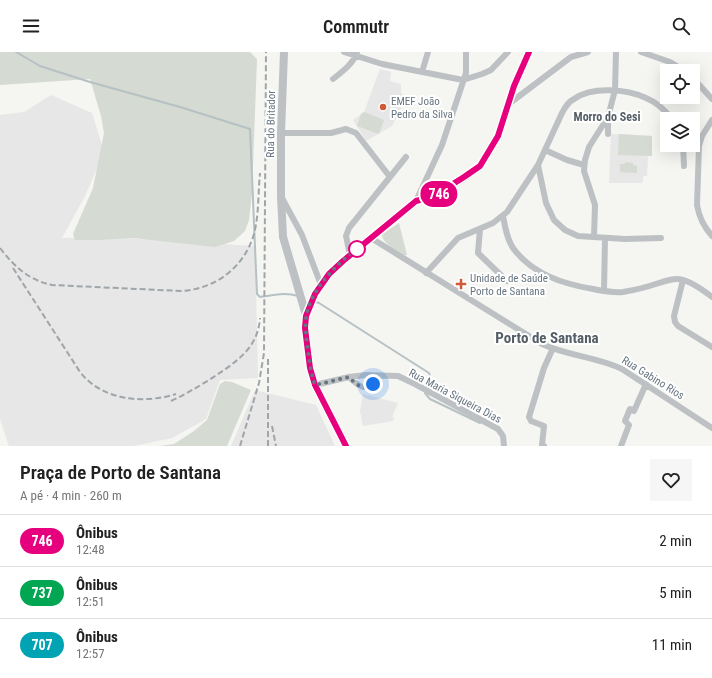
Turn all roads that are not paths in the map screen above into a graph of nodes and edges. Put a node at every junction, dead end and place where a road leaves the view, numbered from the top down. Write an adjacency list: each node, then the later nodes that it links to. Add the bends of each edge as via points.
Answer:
1 (284, 52): 23 (street, Rua do Britador)
2 (344, 52): 10 (street)
3 (428, 52): 13 (street)
4 (466, 52): 15 (street, via 466,73)
5 (508, 52): 15 (street, via 491,70)
6 (529, 52): 19 (street, via 514,86)
7 (588, 52): 19 (street, via 571,57)
8 (616, 52): 17 (street)
9 (641, 52): 11 (street)
10 (356, 54): 13 (street, via 382,64); 14 (street)
11 (654, 54): 12 (street)
12 (673, 64)
13 (422, 72): 15 (street)
14 (333, 79)
15 (463, 80): 34 (street, via 442,145)
16 (700, 86): 18 (street)
17 (615, 90): 20 (street, via 646,98); 21 (street); 26 (street, via 596,91 574,98 562,113)
18 (712, 99)
19 (510, 103): 34 (street, via 498,136 480,166 434,196)
20 (665, 112)
21 (608, 117): 24 (street); 30 (street, via 589,147)
22 (712, 120): 25 (street)
23 (281, 133): 32 (street, via 332,133 346,129 356,133); 33 (street, Rua do Britador)
24 (608, 134)
25 (702, 136): 37 (street, via 699,146 697,205 698,212)
26 (545, 150): 29 (street); 30 (street)
27 (683, 152): 31 (street)
28 (406, 157): 32 (street)
29 (538, 165): 35 (street); 38 (street, via 546,203 554,220 565,230 578,236)
30 (584, 165): 38 (street, via 595,205)
31 (684, 166)
32 (390, 177): 42 (street, via 347,232 346,240)
33 (281, 197): 46 (street, Rua do Britador, via 302,235); 49 (street, Rua do Britador, via 285,247)
34 (416, 201): 39 (street)
35 (503, 216): 36 (street); 47 (street, via 507,236 513,248 540,272 559,282)
36 (480, 229): 43 (street, via 458,238); 45 (street, via 478,254)
37 (712, 236)
38 (594, 237): 40 (street)
39 (371, 238): 42 (street); 43 (street, Rua Gabino Rios)
40 (605, 238): 41 (street); 47 (street)
41 (661, 238)
42 (350, 255): 46 (street)
43 (426, 273): 51 (street, Rua Gabino Rios)
44 (683, 280): 47 (street, via 678,278 636,290); 48 (street, via 701,288); 50 (street, via 674,316 675,322)
45 (507, 281)
46 (320, 285): 49 (street)
47 (604, 291)
48 (712, 297)
49 (306, 316): 55 (street, via 309,362)
50 (712, 347)
51 (553, 348): 54 (street, Rua Gabino Rios, via 614,365); 59 (street, via 529,417 531,421 544,426)
52 (377, 376): 53 (street, Rua Maria Siqueira Dias); 53 (street, via 373,384 367,387 358,386); 58 (street, Rua Maria Siqueira Dias, via 398,376 494,426 501,432)
53 (349, 377): 55 (street, Rua Maria Siqueira Dias)
54 (646, 384): 56 (street, Rua Gabino Rios); 60 (street, via 634,411 630,410 625,421 629,425)
55 (315, 385): 57 (street)
56 (712, 428)
57 (346, 446)
58 (504, 446)
59 (544, 446)
60 (620, 446)

